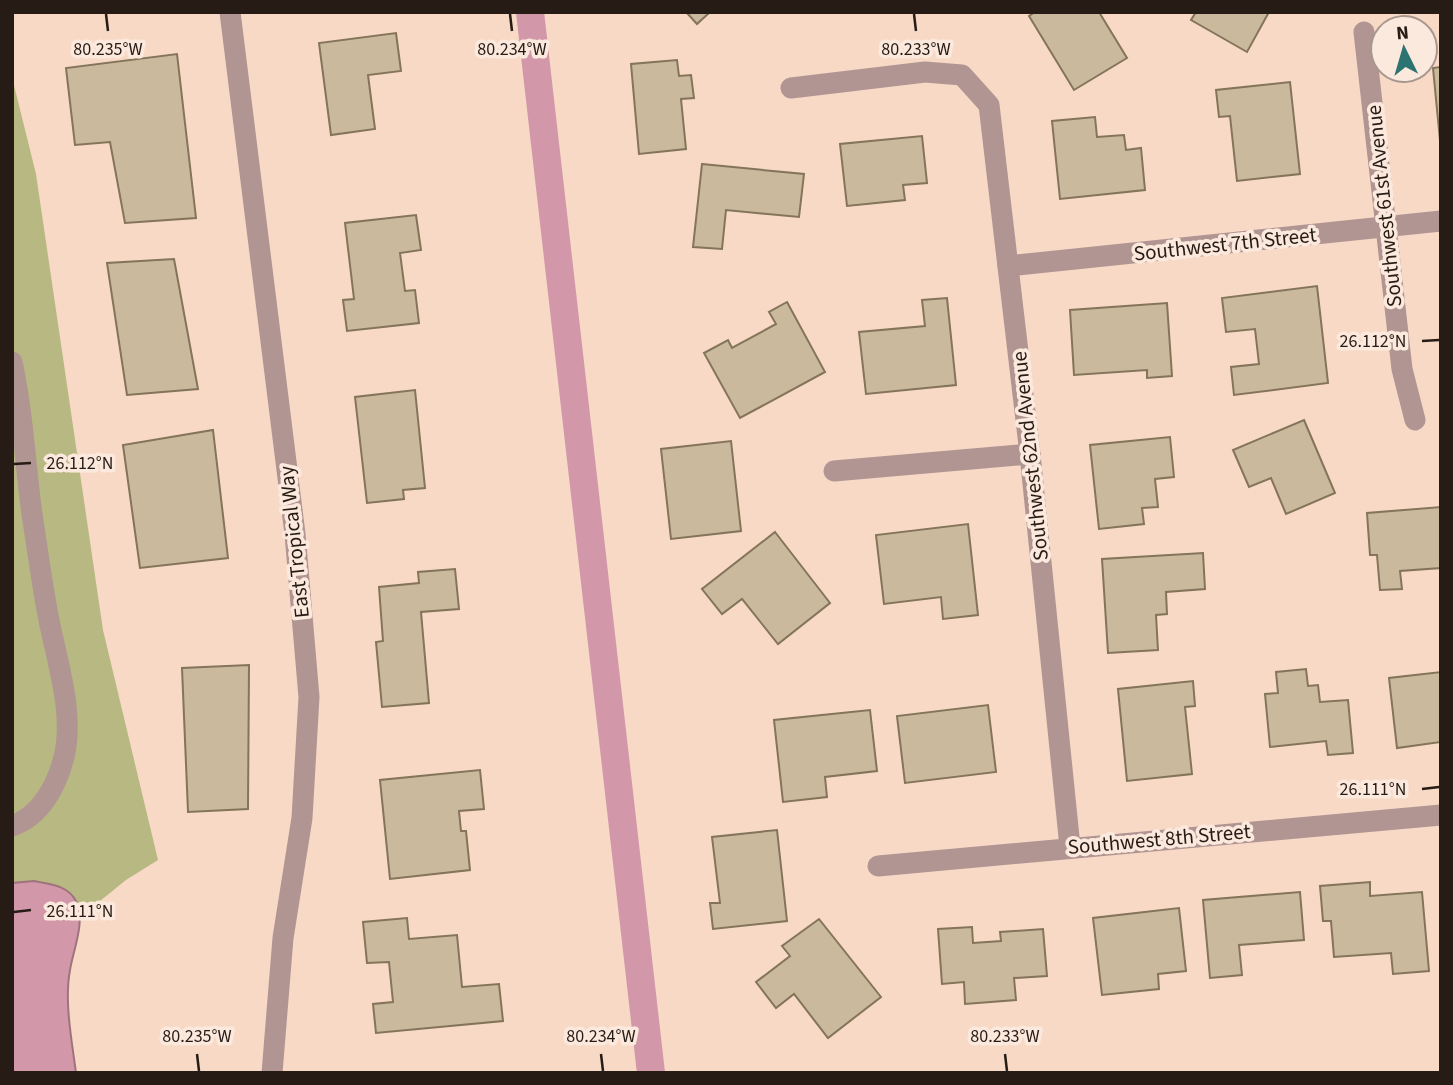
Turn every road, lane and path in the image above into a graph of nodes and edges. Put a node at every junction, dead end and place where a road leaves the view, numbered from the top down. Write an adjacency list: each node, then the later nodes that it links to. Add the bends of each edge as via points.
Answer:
1 (230, 12): 15 (street, East Tropical Way, via 295,534 309,697 302,818 284,938)
2 (1364, 32): 5 (street, Southwest 61st Avenue)
3 (791, 88): 6 (street, Southwest 62nd Avenue, via 925,72 962,75 989,105)
4 (1441, 221): 5 (street, Southwest 7th Street)
5 (1386, 227): 6 (street, Southwest 7th Street); 8 (street, Southwest 61st Avenue, via 1402,369)
6 (1009, 266): 9 (street, Southwest 62nd Avenue)
7 (12, 362): 12 (street, via 32,517 66,717 65,755 55,782 42,806)
8 (1415, 420)
9 (1030, 454): 10 (street); 13 (street, Southwest 62nd Avenue)
10 (834, 471)
11 (1441, 815): 13 (street, Southwest 8th Street)
12 (12, 826)
13 (1070, 847): 14 (street, Southwest 8th Street)
14 (878, 866)
15 (272, 1073)

